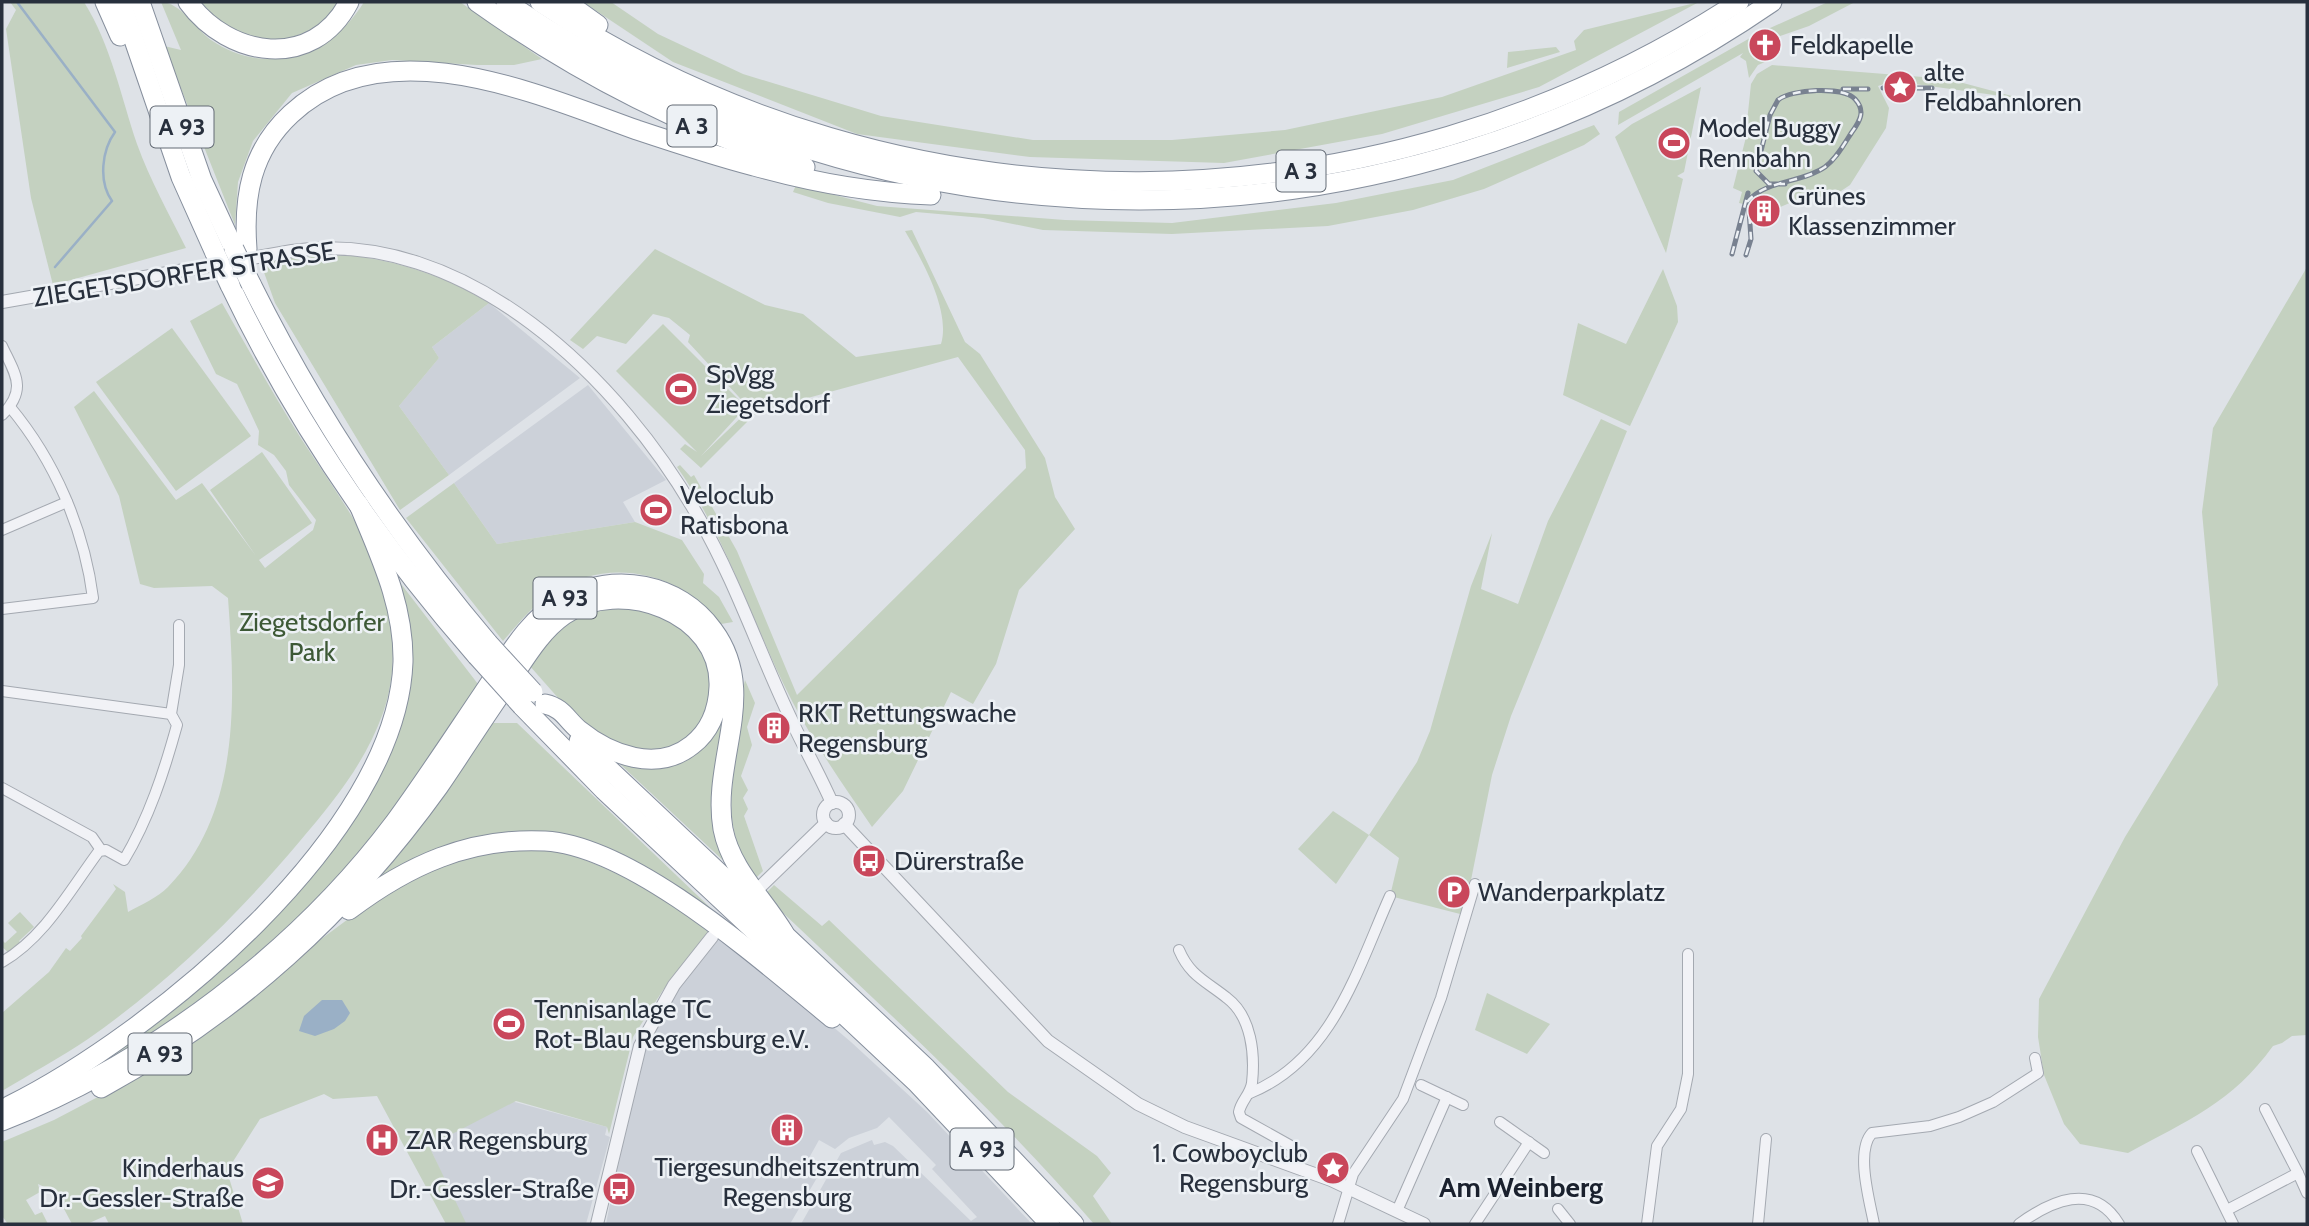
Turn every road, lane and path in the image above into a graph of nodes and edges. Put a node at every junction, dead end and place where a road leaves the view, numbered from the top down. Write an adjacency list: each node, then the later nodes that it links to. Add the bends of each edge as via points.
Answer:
1 (105, 2): 15 (highway, A 93)
2 (121, 2): 15 (highway, A 93)
3 (140, 2): 18 (highway, A 93, via 202,180)
4 (188, 2): 5 (highway, via 219,33 241,46 261,49 290,48 310,41 337,20)
5 (349, 2)
6 (477, 2): 16 (highway, A 3, via 572,65 688,124 822,172)
7 (506, 2): 17 (highway, A 3, via 661,93 758,133 895,175)
8 (540, 2): 14 (highway, A 3)
9 (566, 2): 14 (highway)
10 (1739, 2): 14 (highway, A 3, via 1607,76 1493,124 1385,155 1226,180 1111,183 948,166 778,121)
11 (1772, 2): 13 (highway, A 3)
12 (1763, 25): 13 (highway)
13 (1691, 54): 17 (highway, A 3, via 1557,120 1383,174 1206,199)
14 (648, 65)
15 (146, 79): 18 (highway, A 93, via 181,177)
16 (931, 195): 17 (highway, A 3, via 1015,205); 18 (highway, A 3, via 854,188 755,167 525,89 464,75 408,72 335,85 282,122 256,161)
17 (1074, 199)
18 (232, 250): 19 (highway, A 3); 24 (highway, A 93, bridge, via 230,285 297,410)
19 (251, 284): 28 (highway, A 93, via 311,398 355,468)
20 (2, 302): 33 (street, ZIEGETSDORFER STRASSE, via 331,247 374,250 431,265 494,299 592,376 643,435 692,506)
21 (2, 345): 22 (street, via 17,379 16,399)
22 (6, 411): 23 (street, via 32,435)
23 (67, 502): 25 (street); 26 (street, via 93,598)
24 (359, 505): 28 (highway, A 93, via 410,575); 53 (highway, A 93, via 395,596 403,648 393,722 368,779 283,894 209,970 120,1040)
25 (2, 530)
26 (2, 609)
27 (179, 625): 31 (street, via 179,665)
28 (482, 649): 30 (highway, A 93, bridge)
29 (2, 691): 31 (street)
30 (533, 701): 40 (highway, A 93); 42 (highway, A 93, via 558,707 579,730 604,747 655,760 675,755 701,738 715,713 719,682 708,648 698,634 663,607 628,598 604,599 565,614 536,643 404,832); 47 (highway, A 93, via 634,818)
31 (171, 714): 36 (street, via 177,725 168,759 132,848 124,860)
32 (2, 788): 36 (street, via 92,837)
33 (832, 803): 34 (street, via 823,814); 35 (street, via 845,807 848,816)
34 (826, 823): 35 (street); 38 (street)
35 (844, 824): 61 (street, via 1048,1041 1138,1104)
36 (102, 850): 45 (street, via 60,907)
37 (1475, 884): 63 (street, via 1441,999 1403,1099 1353,1174)
38 (760, 887)
39 (1390, 895): 49 (street, via 1334,1020 1320,1041 1286,1074)
40 (784, 933): 54 (highway, A 93, via 733,861 723,829 721,794 736,696 724,648 704,619 672,595 638,584 596,586 553,606 531,627 393,823 337,890 278,947 212,1002 136,1052 88,1081); 70 (highway, A 93, via 962,1102)
41 (712, 937): 68 (street, via 674,985 640,1046)
42 (302, 946): 47 (highway, A 93, via 373,892 418,865 480,845 547,841 609,860 659,888 772,969 889,1068); 56 (highway, A 93, via 235,1002 157,1056)
43 (1179, 950): 49 (street, via 1186,968 1230,999 1248,1028)
44 (1688, 954): 75 (street, via 1688,1074 1681,1109 1657,1146)
45 (2, 962)
46 (2035, 1058): 77 (street, via 2038,1073 1993,1102 1930,1126 1881,1130 1867,1139 1866,1183)
47 (916, 1082): 69 (highway, A 93)
48 (1421, 1085): 50 (street)
49 (1250, 1093): 61 (street, via 1239,1112 1241,1118 1293,1147)
50 (1447, 1097): 51 (street); 67 (street)
51 (1463, 1105)
52 (2265, 1109): 62 (street)
53 (2, 1110)
54 (2, 1121)
55 (1500, 1122): 58 (street)
56 (2, 1135)
57 (1766, 1139): 76 (street)
58 (1529, 1142): 60 (street); 73 (street)
59 (2197, 1151): 66 (street)
60 (1544, 1153)
61 (1292, 1166): 63 (street)
62 (2298, 1173): 64 (street); 66 (street)
63 (1349, 1189): 67 (street); 71 (street)
64 (2307, 1194)
65 (1558, 1209): 74 (street)
66 (2227, 1210): 80 (street)
67 (1397, 1211): 72 (street)
68 (597, 1224)
69 (1050, 1224)
70 (1074, 1224)
71 (1338, 1224)
72 (1424, 1224)
73 (1475, 1224)
74 (1570, 1224)
75 (1647, 1224)
76 (1758, 1224)
77 (1874, 1224)
78 (2018, 1224): 79 (street, via 2042,1209 2080,1198 2111,1212)
79 (2119, 1224)
80 (2233, 1224)

